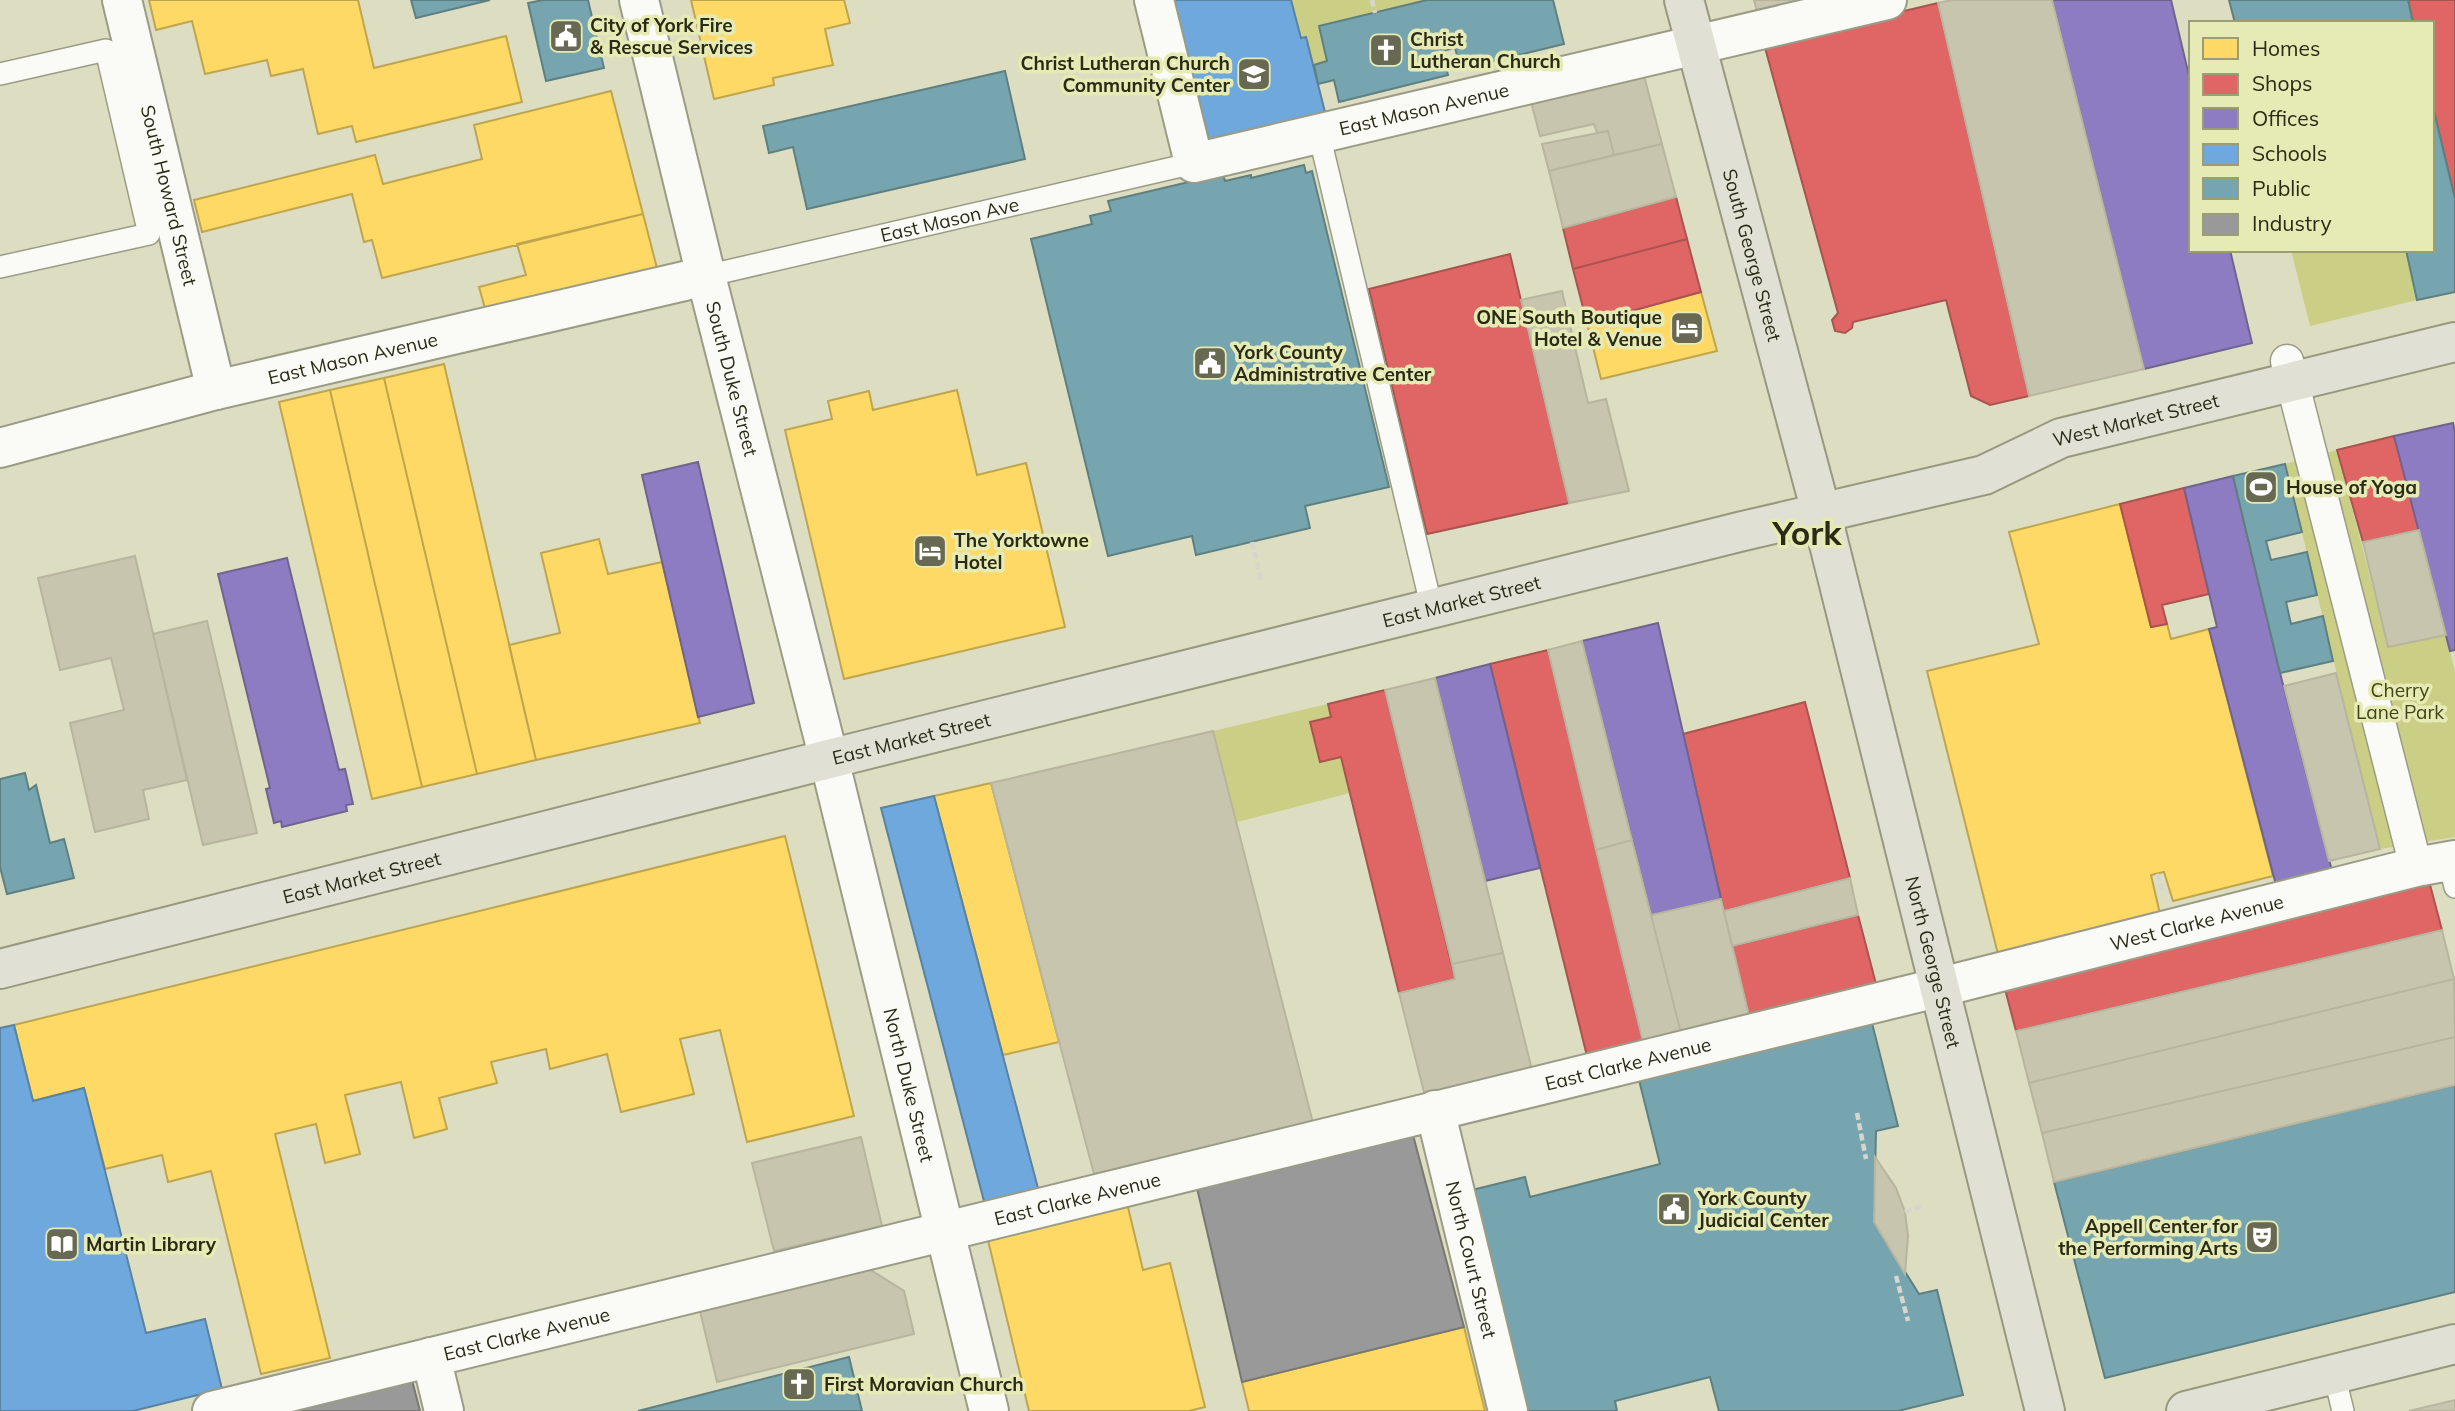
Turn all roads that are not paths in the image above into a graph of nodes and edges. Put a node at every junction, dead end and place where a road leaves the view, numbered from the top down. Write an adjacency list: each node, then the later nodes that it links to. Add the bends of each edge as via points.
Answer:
1 (122, 0): 14 (street, South Howard Street)
2 (639, 0): 11 (street, South Duke Street)
3 (1154, 0): 9 (street)
4 (1684, 0): 6 (main road, South George Street)
5 (1887, 0): 6 (street, East Mason Avenue)
6 (1695, 47): 8 (street, East Mason Avenue); 16 (main road, South George Street)
7 (0, 74): 10 (lane, via 106,50 149,234)
8 (1319, 134): 9 (street, East Mason Avenue); 17 (lane)
9 (1194, 163): 11 (lane, East Mason Ave)
10 (0, 267)
11 (706, 276): 14 (street, East Mason Avenue); 18 (street, South Duke Street)
12 (2455, 342): 13 (main road, West Market Street)
13 (2290, 371): 16 (main road, West Market Street, via 2061,438 1984,475); 19 (street)
14 (215, 390): 15 (street, East Mason Avenue)
15 (0, 448)
16 (1821, 512): 17 (main road, East Market Street); 21 (main road, North George Street)
17 (1432, 609): 18 (main road, East Market Street)
18 (829, 759): 20 (main road, East Market Street); 23 (street, North Duke Street)
19 (2444, 869): 21 (street, West Clarke Avenue)
20 (0, 969)
21 (1941, 987): 22 (street, East Clarke Avenue); 31 (main road, North George Street)
22 (1435, 1110): 23 (street, East Clarke Avenue); 30 (street, North Court Street)
23 (943, 1232): 25 (street, East Clarke Avenue); 29 (street, North Duke Street)
24 (2455, 1344): 26 (main road)
25 (431, 1357): 27 (street, East Clarke Avenue); 28 (street)
26 (2334, 1374): 32 (main road); 33 (lane)
27 (212, 1411)
28 (444, 1411)
29 (989, 1411)
30 (1508, 1411)
31 (2045, 1411)
32 (2186, 1411)
33 (2343, 1411)

